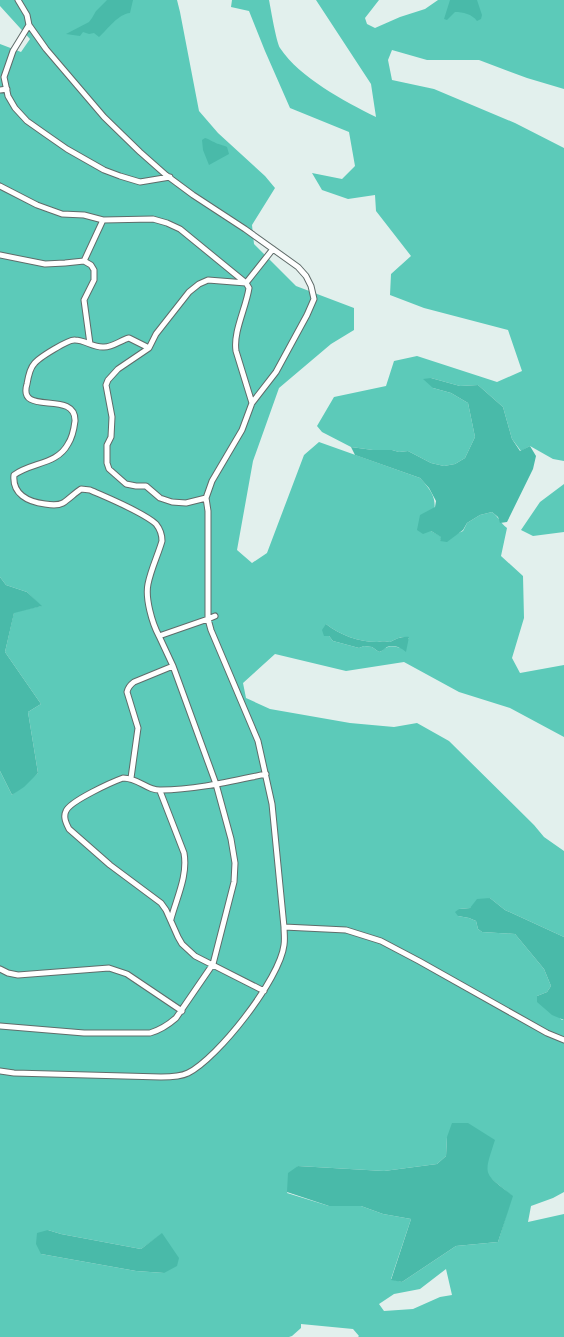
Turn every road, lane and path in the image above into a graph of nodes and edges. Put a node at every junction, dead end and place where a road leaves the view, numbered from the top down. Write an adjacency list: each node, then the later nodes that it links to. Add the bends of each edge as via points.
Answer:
1 (18, 0): 2 (street, via 27,14)
2 (29, 25): 3 (street, via 13,51 4,76); 5 (street, via 104,117)
3 (7, 89): 4 (street); 5 (street, via 15,108 27,120 87,161 140,182)
4 (0, 90)
5 (170, 177): 8 (street)
6 (0, 186): 7 (street, via 37,205 62,214 84,215)
7 (103, 220): 10 (street); 11 (street, via 153,219 180,229)
8 (273, 249): 11 (street); 14 (street, via 306,276 314,299 276,372)
9 (0, 256): 10 (street, via 45,264)
10 (84, 261): 12 (street, via 91,264 95,275 84,300)
11 (246, 283): 13 (street, via 208,280 199,284 189,292 156,334); 14 (street, via 249,288 247,301 235,343)
12 (90, 344): 13 (street, via 103,348 129,338); 18 (street, via 74,339 67,341 33,364 26,385 30,398 33,401 68,407 75,416 74,425 68,445 61,454 20,470 14,475 14,480 21,494 32,501 55,505 63,503 81,489 90,490 157,525 162,541 148,585 149,604)
13 (149, 348): 15 (street, via 118,369 108,380 106,386 112,417 107,463 113,473 126,484 146,486 160,498 172,502 186,502)
14 (252, 403): 15 (street, via 242,430 212,481)
15 (206, 498): 17 (street)
16 (215, 616): 17 (street)
17 (208, 619): 18 (street); 20 (street, via 258,741)
18 (159, 636): 19 (street)
19 (173, 666): 21 (street, via 134,682 128,688 138,728); 22 (street)
20 (266, 774): 22 (street); 25 (street, via 272,804)
21 (131, 778): 23 (street); 24 (street, via 117,780 74,802 66,811 66,823 69,829 110,865 161,903)
22 (216, 784): 23 (street); 26 (street, via 235,863 234,882)
23 (160, 791): 24 (street, via 186,862)
24 (171, 919): 26 (street, via 178,937 188,950)
25 (284, 926): 28 (street, via 283,950); 31 (street, via 346,930 381,941 547,1034)
26 (213, 964): 28 (street); 29 (street)
27 (0, 969): 29 (street, via 18,975 114,969 127,974)
28 (264, 991): 32 (street, via 219,1048 198,1068 186,1074 161,1078)
29 (182, 1011): 30 (street, via 170,1024 150,1033 84,1033)
30 (0, 1026)
31 (564, 1040)
32 (0, 1071)

